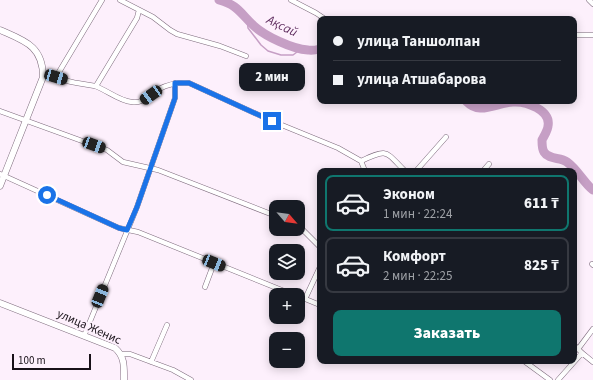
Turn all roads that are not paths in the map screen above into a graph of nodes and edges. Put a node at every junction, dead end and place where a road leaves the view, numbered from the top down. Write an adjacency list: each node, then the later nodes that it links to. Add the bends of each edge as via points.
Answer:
1 (102, 0): 13 (street)
2 (120, 0): 6 (street)
3 (291, 0): 7 (street)
4 (589, 0): 5 (street)
5 (593, 4)
6 (139, 10): 11 (street, via 153,16 177,34); 15 (street, via 137,18)
7 (320, 16)
8 (0, 30): 12 (main road, via 21,39 37,51 42,60)
9 (577, 35): 10 (street)
10 (593, 35)
11 (246, 56)
12 (43, 77): 13 (street); 17 (main road)
13 (56, 77): 15 (street)
14 (175, 83): 15 (street, via 137,102 130,102); 19 (street, via 189,83 338,148); 25 (street, via 175,98)
15 (96, 86)
16 (0, 111): 17 (street)
17 (26, 120): 25 (street, via 107,150 123,162); 26 (main road)
18 (446, 137): 23 (street)
19 (361, 161): 21 (street); 22 (street, via 383,152)
20 (488, 164): 24 (street)
21 (364, 168)
22 (402, 168)
23 (419, 168)
24 (485, 168)
25 (149, 169): 28 (street, via 158,170); 29 (street)
26 (2, 175): 27 (main road); 29 (street)
27 (0, 186)
28 (269, 213)
29 (127, 230): 32 (street, via 138,232); 41 (street)
30 (305, 232): 31 (street)
31 (317, 244)
32 (214, 263): 34 (street); 35 (street)
33 (317, 273): 36 (street)
34 (205, 287)
35 (276, 288)
36 (305, 299): 38 (street)
37 (0, 302): 41 (main road, улица Женис)
38 (317, 304)
39 (167, 325): 47 (street)
40 (593, 329): 42 (street)
41 (84, 336): 45 (main road, улица Женис, via 115,348)
42 (577, 345)
43 (577, 347): 44 (street)
44 (582, 353): 46 (street); 48 (street)
45 (121, 354): 47 (street, улица Женис, via 130,354); 52 (main road, via 124,361)
46 (577, 359)
47 (152, 362): 51 (street, улица Женис, via 173,370)
48 (593, 362)
49 (528, 364): 54 (street)
50 (572, 364): 55 (street)
51 (184, 379): 53 (street, улица Женис)
52 (124, 380)
53 (191, 380)
54 (550, 380)
55 (558, 380)

